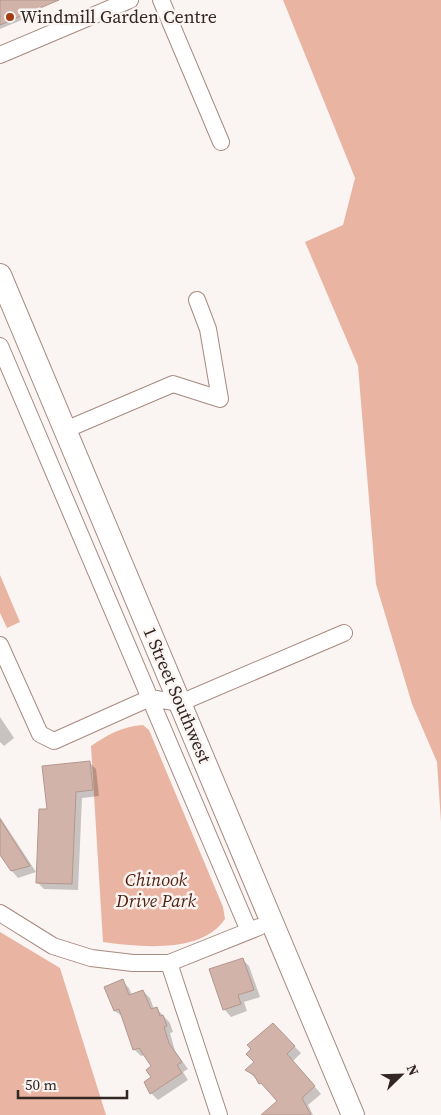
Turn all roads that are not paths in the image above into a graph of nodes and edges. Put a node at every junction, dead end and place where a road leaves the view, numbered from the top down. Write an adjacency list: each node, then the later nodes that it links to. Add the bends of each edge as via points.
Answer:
1 (130, 0): 3 (street)
2 (160, 0): 4 (street)
3 (0, 55)
4 (221, 142)
5 (0, 275): 8 (street, 1 Street Southwest)
6 (197, 300): 8 (street, via 208,329 220,399 174,384)
7 (0, 346): 11 (street, 1 Street Southwest)
8 (65, 430): 12 (street, 1 Street Southwest)
9 (344, 633): 12 (street)
10 (0, 645): 11 (street, via 40,734 54,742)
11 (150, 698): 12 (street); 15 (street, 1 Street Southwest)
12 (180, 703): 14 (street, 1 Street Southwest)
13 (0, 913): 16 (street, via 53,946 91,958)
14 (273, 922): 15 (street); 18 (street, 1 Street Southwest)
15 (249, 931): 16 (street)
16 (169, 963): 17 (street)
17 (219, 1115)
18 (353, 1115)

